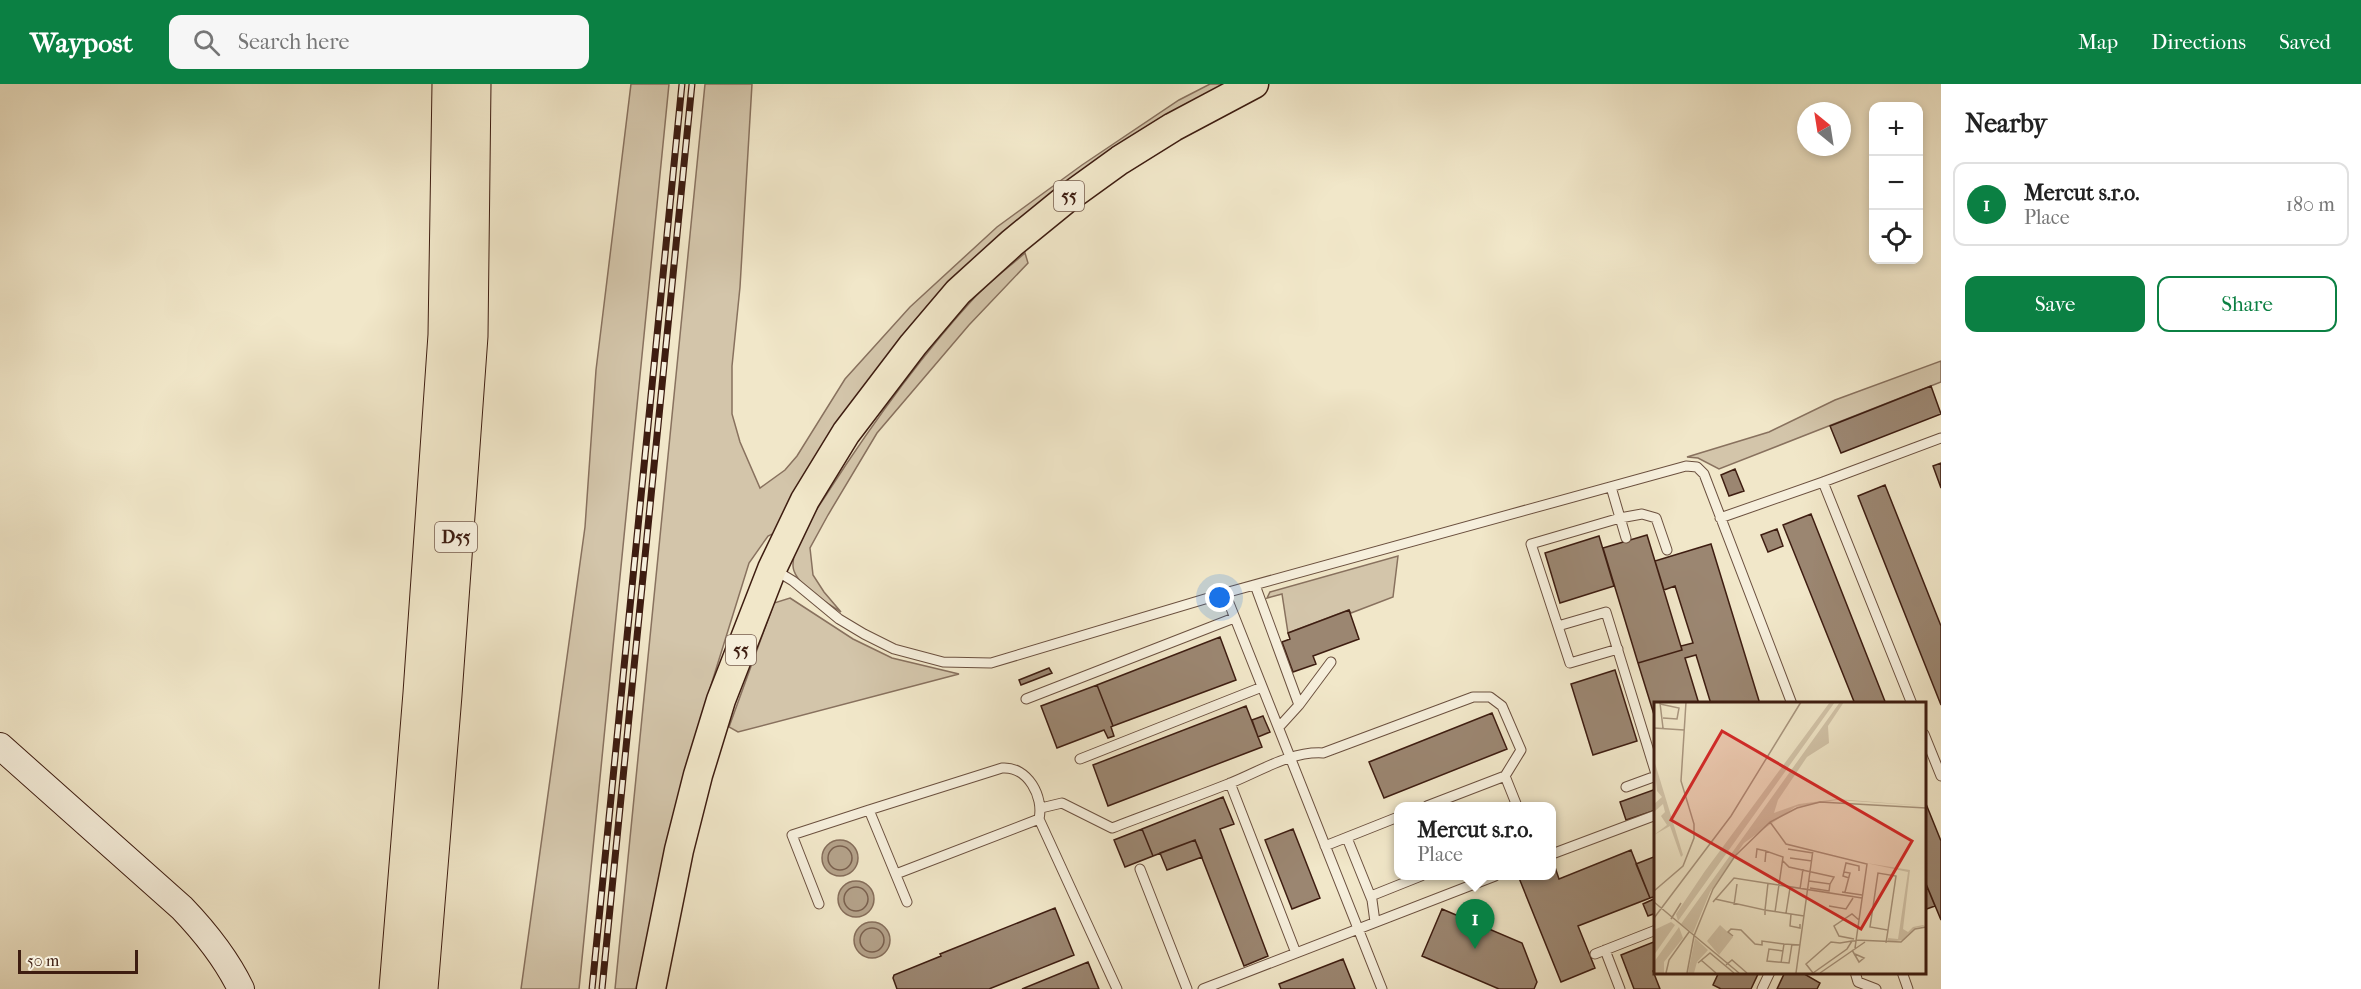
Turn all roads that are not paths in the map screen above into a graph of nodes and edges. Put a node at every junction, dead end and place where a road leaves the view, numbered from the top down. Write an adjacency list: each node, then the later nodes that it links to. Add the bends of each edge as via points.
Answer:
1 (449, 84): 62 (highway, D55, via 445,335)
2 (474, 84): 63 (highway, D55, via 471,336)
3 (1254, 84): 11 (main road, 55, via 1173,127 1093,179 958,292 846,433 805,501)
4 (1941, 438): 5 (lane)
5 (1823, 482): 8 (lane); 21 (lane)
6 (1611, 487): 7 (lane); 8 (lane, via 1686,466 1697,467 1704,474); 12 (lane)
7 (1620, 518): 9 (lane); 10 (lane, via 1642,514 1656,518); 15 (lane, via 1531,544)
8 (1720, 518): 20 (lane)
9 (1626, 538)
10 (1667, 550)
11 (772, 569): 13 (lane, via 864,634 894,649 943,662 991,663); 64 (main road, 55, via 721,700 698,775)
12 (1255, 585): 13 (lane); 22 (lane)
13 (1225, 593): 14 (lane)
14 (1234, 618): 18 (lane); 19 (lane)
15 (1558, 626): 16 (lane, via 1570,663); 16 (lane, via 1606,612)
16 (1618, 649): 28 (lane)
17 (1331, 662): 22 (lane)
18 (1262, 687): 23 (lane); 27 (lane)
19 (1026, 699)
20 (1791, 702)
21 (1911, 702)
22 (1299, 705): 23 (lane)
23 (1279, 727): 26 (lane)
24 (1926, 739): 31 (lane)
25 (0, 746): 61 (street, via 182,908 208,936)
26 (1291, 757): 29 (lane, via 1323,753 1473,697 1490,697 1502,706 1521,750); 32 (lane); 42 (lane)
27 (1080, 759)
28 (1654, 768)
29 (1505, 776): 34 (lane); 35 (lane)
30 (1654, 776): 33 (lane)
31 (1941, 776)
32 (1230, 783): 36 (lane, via 1113,828 1062,803); 55 (lane)
33 (1626, 787)
34 (1440, 802)
35 (1515, 802)
36 (1041, 808): 37 (lane, via 1029,780 1012,767); 39 (lane)
37 (869, 810): 45 (lane); 50 (lane, via 792,836)
38 (1654, 816): 43 (lane)
39 (1039, 819): 45 (lane); 65 (lane)
40 (1394, 820): 41 (lane)
41 (1347, 838): 42 (lane); 48 (lane)
42 (1325, 846): 52 (lane)
43 (1556, 853)
44 (1140, 868): 66 (lane)
45 (896, 874): 49 (lane)
46 (1411, 880): 48 (lane)
47 (1485, 880): 51 (lane)
48 (1371, 896): 51 (lane)
49 (907, 902)
50 (819, 904)
51 (1375, 922): 52 (lane)
52 (1358, 929): 55 (lane); 67 (lane)
53 (1654, 931): 54 (lane)
54 (1605, 950): 56 (lane); 68 (lane)
55 (1296, 953): 60 (lane)
56 (1594, 954)
57 (1769, 974): 69 (lane)
58 (1856, 974): 70 (lane, via 1858,982)
59 (1903, 974): 71 (lane)
60 (1209, 988)
61 (241, 989)
62 (396, 989)
63 (421, 989)
64 (651, 989)
65 (1117, 989)
66 (1187, 989)
67 (1382, 989)
68 (1620, 989)
69 (1762, 989)
70 (1876, 989)
71 (1908, 989)

